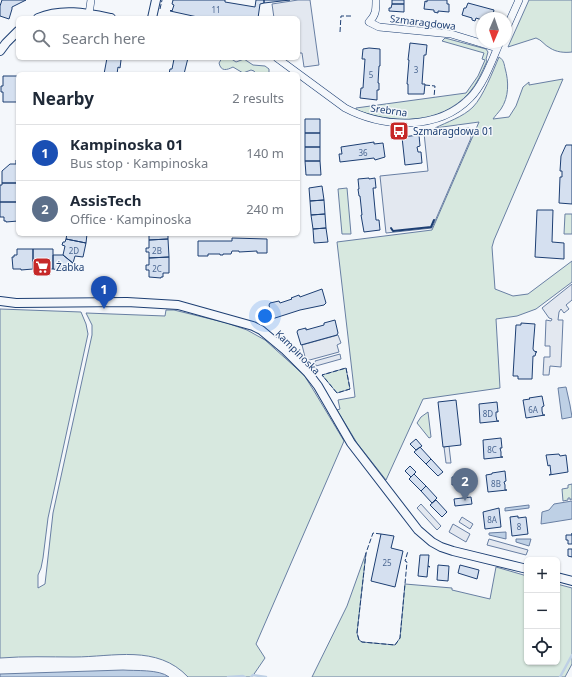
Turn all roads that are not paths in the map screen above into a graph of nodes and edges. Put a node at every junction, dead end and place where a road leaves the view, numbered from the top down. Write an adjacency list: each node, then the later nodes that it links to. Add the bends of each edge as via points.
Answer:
1 (91, 0): 5 (street)
2 (156, 0): 8 (street)
3 (376, 0): 11 (street, Szmaragdowa, via 376,12 369,22 379,26 452,34)
4 (519, 0): 9 (street)
5 (89, 14): 6 (street, via 57,12); 7 (street)
6 (44, 16)
7 (100, 16)
8 (152, 16)
9 (512, 16)
10 (16, 33): 13 (street)
11 (476, 40)
12 (498, 48): 16 (street, Srebrna, via 480,84 461,106 434,120 414,123 379,121 351,112)
13 (0, 51)
14 (280, 60): 15 (street, Srebrna)
15 (296, 72)
16 (300, 75)
17 (0, 301): 18 (street, Kampinoska, via 178,305 262,330 308,373 351,443 418,530 441,547)
18 (524, 568)
19 (560, 578): 20 (street)
20 (572, 582)

